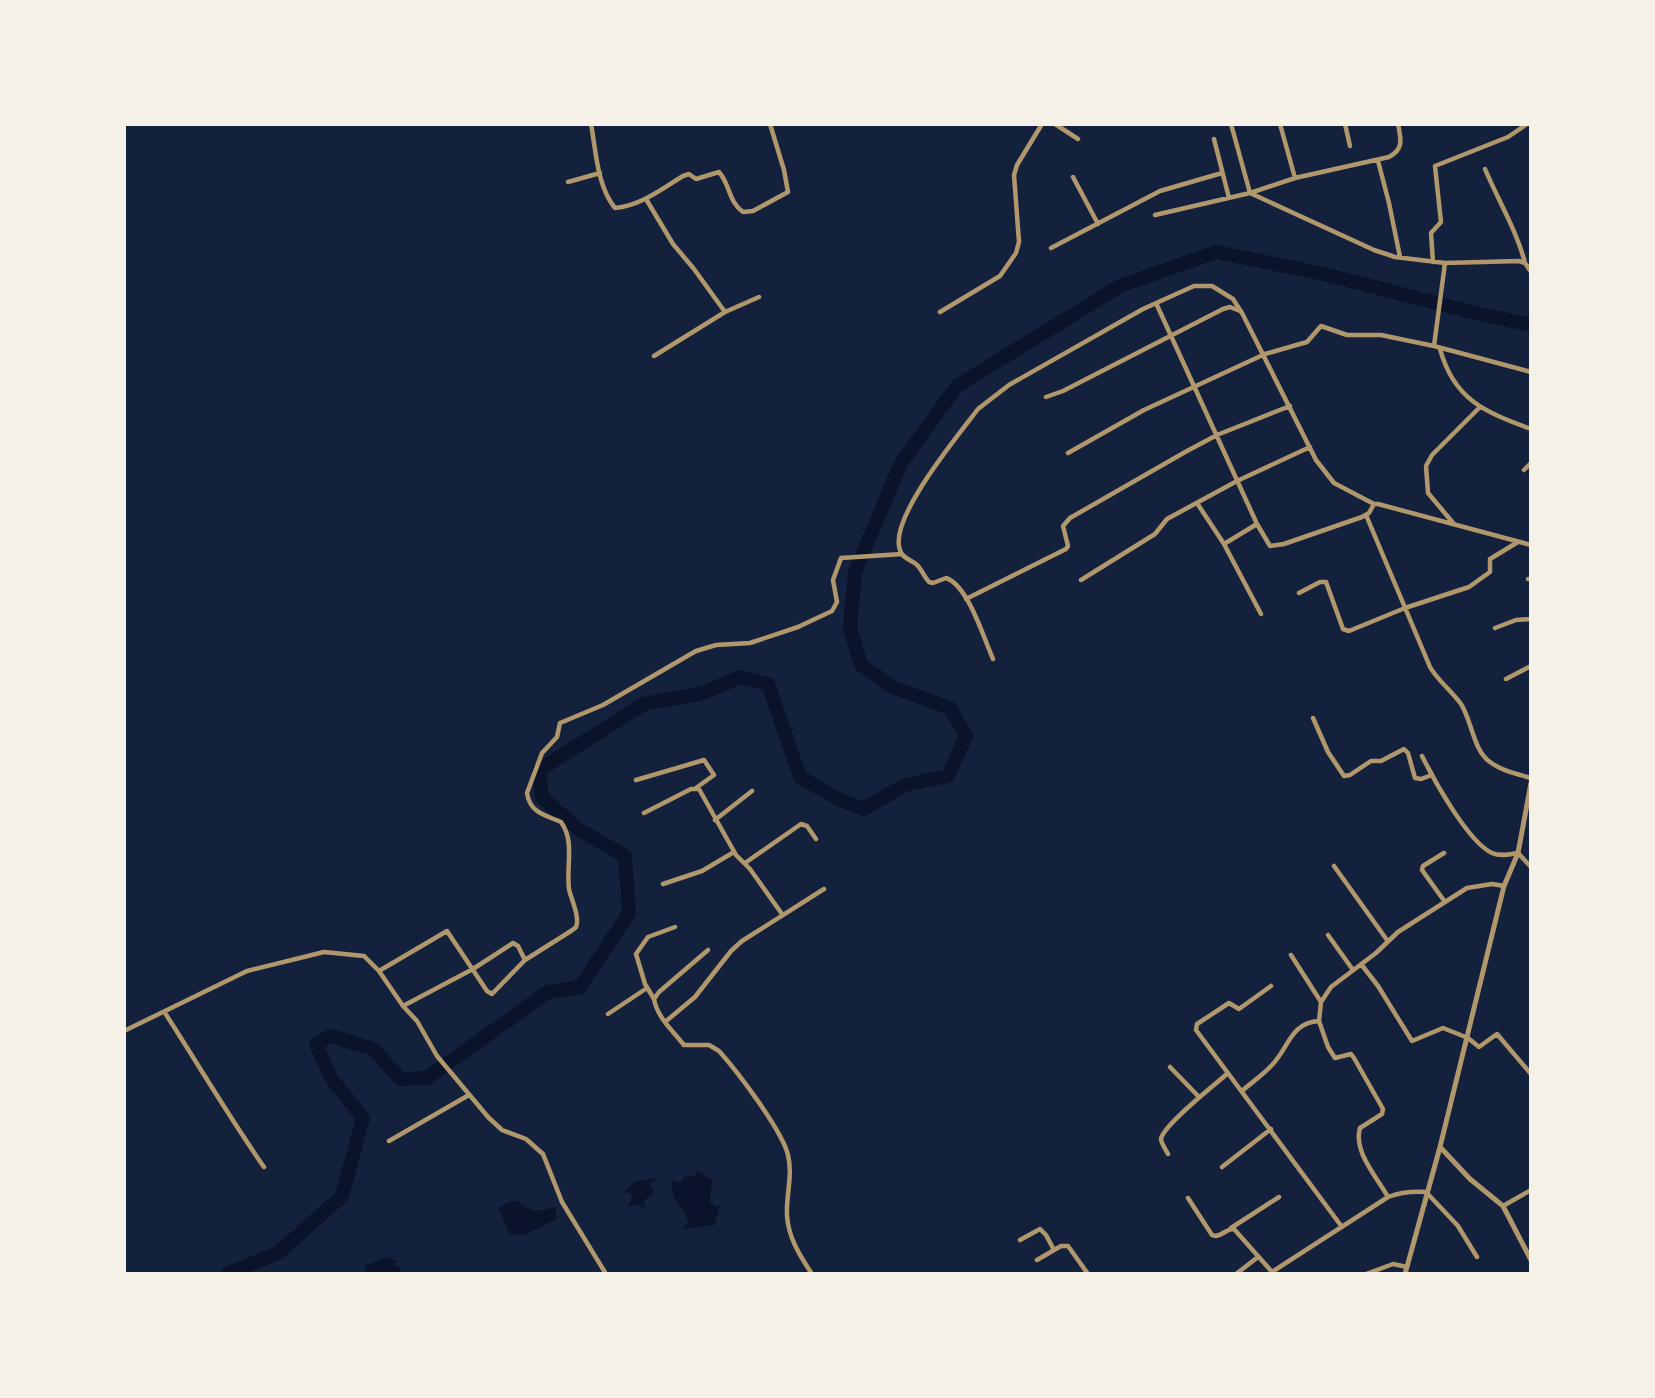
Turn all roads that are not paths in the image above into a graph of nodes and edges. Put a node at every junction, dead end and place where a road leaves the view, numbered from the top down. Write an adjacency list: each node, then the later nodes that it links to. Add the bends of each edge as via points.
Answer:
1 (591, 124): 15 (street)
2 (770, 124): 22 (street, via 789,189 786,195 743,212 732,201 719,172 700,179 683,176)
3 (1042, 124): 34 (street, via 1014,175 1016,253 1000,276)
4 (1055, 124): 10 (street)
5 (1231, 124): 20 (street)
6 (1280, 124): 18 (street)
7 (1345, 124): 12 (street)
8 (1398, 124): 13 (street, via 1400,148)
9 (1527, 124): 27 (street, via 1508,137 1435,166 1441,222 1431,233)
10 (1078, 139)
11 (1214, 139): 16 (street)
12 (1350, 146)
13 (1378, 161): 18 (street); 26 (street)
14 (1485, 169): 29 (street)
15 (600, 173): 19 (street); 22 (street, via 615,208)
16 (1222, 173): 21 (street); 24 (street, via 1160,191)
17 (1073, 177): 24 (street)
18 (1295, 177): 20 (street)
19 (568, 182)
20 (1250, 193): 21 (street); 26 (street)
21 (1229, 198): 23 (street)
22 (646, 199): 33 (street, via 673,244)
23 (1155, 215)
24 (1098, 224): 25 (street)
25 (1051, 248)
26 (1399, 257): 27 (street)
27 (1433, 262): 28 (street)
28 (1446, 263): 29 (street); 37 (street)
29 (1525, 263): 30 (street)
30 (1531, 272)
31 (759, 297): 33 (street)
32 (1156, 303): 35 (street, via 1203,284 1221,290); 36 (street); 61 (street, via 986,401 907,510 899,531)
33 (725, 312): 40 (street)
34 (940, 312)
35 (1242, 313): 36 (street, via 1223,309); 39 (street)
36 (1170, 334): 42 (street); 43 (street)
37 (1434, 346): 38 (street); 39 (street, via 1381,335 1347,335 1324,326 1307,342)
38 (1440, 349): 41 (street); 45 (street, via 1447,370)
39 (1265, 354): 42 (street); 44 (street)
40 (654, 356)
41 (1531, 372)
42 (1194, 388): 47 (street); 49 (street)
43 (1046, 397)
44 (1290, 406): 47 (street); 48 (street)
45 (1480, 407): 46 (street); 57 (street, via 1426,466 1428,493)
46 (1531, 429)
47 (1217, 435): 52 (street); 64 (street, via 1070,518 1063,526 1066,549)
48 (1310, 447): 52 (street); 54 (street, via 1334,483)
49 (1068, 453)
50 (1531, 463): 51 (street)
51 (1524, 470)
52 (1237, 481): 53 (street); 56 (street)
53 (1197, 503): 59 (street); 62 (street)
54 (1374, 504): 55 (street); 57 (street)
55 (1366, 515): 56 (street, via 1274,546 1266,543); 65 (street)
56 (1257, 524): 59 (street)
57 (1455, 524): 58 (street)
58 (1519, 542): 60 (street); 65 (street, via 1490,558 1490,572 1475,584)
59 (1224, 544): 66 (street)
60 (1531, 545)
61 (902, 554): 64 (street, via 929,582 952,579); 98 (street, via 843,558 834,575 837,602 832,611 750,643 696,651 603,705 560,723 557,737 542,753 527,799 538,813 564,825 570,848 571,898 578,921 572,931)
62 (1081, 580)
63 (1299, 593): 65 (street, via 1326,582 1346,631)
64 (966, 599): 69 (street)
65 (1405, 608): 76 (street, via 1430,667 1463,708 1488,761)
66 (1261, 614)
67 (1531, 619): 68 (street)
68 (1495, 628)
69 (993, 659)
70 (1531, 666): 71 (street)
71 (1506, 679)
72 (1312, 718): 74 (street, via 1344,776 1404,749 1415,778)
73 (1422, 755): 74 (street)
74 (1432, 775): 84 (street, via 1474,837 1493,854)
75 (636, 780): 77 (street, via 704,760 714,775)
76 (1531, 781): 84 (street)
77 (695, 788): 79 (street); 80 (street)
78 (752, 790): 80 (street)
79 (644, 813)
80 (715, 820): 82 (street)
81 (816, 839): 85 (street, via 801,824)
82 (734, 852): 85 (street); 88 (street)
83 (1444, 853): 91 (street, via 1422,870)
84 (1518, 853): 87 (street); 89 (street)
85 (745, 863): 92 (street)
86 (1334, 866): 95 (street)
87 (1531, 867)
88 (663, 884)
89 (1504, 886): 91 (street, via 1467,888); 113 (street)
90 (824, 889): 92 (street)
91 (1446, 902): 95 (street)
92 (782, 914): 111 (street, via 731,951 695,997)
93 (675, 927): 104 (street, via 648,937 636,954)
94 (1328, 935): 101 (street)
95 (1387, 940): 99 (street)
96 (708, 950): 105 (street)
97 (1291, 956): 106 (street)
98 (525, 960): 100 (street, via 513,943); 100 (street, via 492,994)
99 (1361, 964): 101 (street); 113 (street, via 1412,1041 1443,1028)
100 (473, 968): 102 (street, via 447,931); 107 (street)
101 (1353, 970): 106 (street, via 1331,987)
102 (379, 971): 107 (street); 108 (street, via 364,956 324,952 247,971)
103 (1270, 986): 115 (street, via 1239,1009 1229,1003 1195,1027)
104 (647, 988): 105 (street); 109 (street)
105 (654, 999): 111 (street)
106 (1321, 1002): 110 (street)
107 (403, 1006): 118 (street)
108 (165, 1013): 112 (street); 124 (street)
109 (608, 1014)
110 (1319, 1021): 117 (street, via 1296,1031 1274,1063); 129 (street, via 1331,1053 1339,1059 1351,1054 1383,1109 1360,1128 1358,1141)
111 (665, 1022): 141 (street, via 684,1045 709,1045 719,1051 775,1128 788,1155 789,1231)
112 (124, 1031)
113 (1468, 1038): 116 (street, via 1479,1047 1499,1035); 122 (street)
114 (1170, 1067): 119 (street)
115 (1228, 1073): 117 (street); 119 (street)
116 (1531, 1074)
117 (1242, 1091): 120 (street)
118 (469, 1095): 121 (street); 143 (street, via 502,1130 526,1139 543,1154 562,1202)
119 (1199, 1097): 123 (street, via 1162,1135)
120 (1271, 1129): 125 (street); 132 (street)
121 (389, 1141)
122 (1440, 1147): 127 (street); 131 (street, via 1469,1179)
123 (1168, 1154)
124 (264, 1167)
125 (1222, 1167)
126 (1531, 1190): 131 (street)
127 (1426, 1192): 129 (street); 137 (street, via 1458,1226); 140 (street)
128 (1279, 1197): 133 (street)
129 (1388, 1197): 132 (street)
130 (1188, 1198): 133 (street, via 1212,1235)
131 (1503, 1206): 139 (street)
132 (1342, 1227): 142 (street)
133 (1230, 1229): 136 (street, via 1239,1233)
134 (1020, 1240): 135 (street, via 1040,1229)
135 (1054, 1250): 138 (street); 144 (street, via 1068,1246)
136 (1258, 1257): 142 (street); 145 (street)
137 (1477, 1257)
138 (1037, 1260)
139 (1531, 1260)
140 (1406, 1270): 146 (street, via 1393,1264)
141 (811, 1273)
142 (1273, 1273)
143 (606, 1274)
144 (1088, 1274)
145 (1236, 1274)
146 (1366, 1274)

